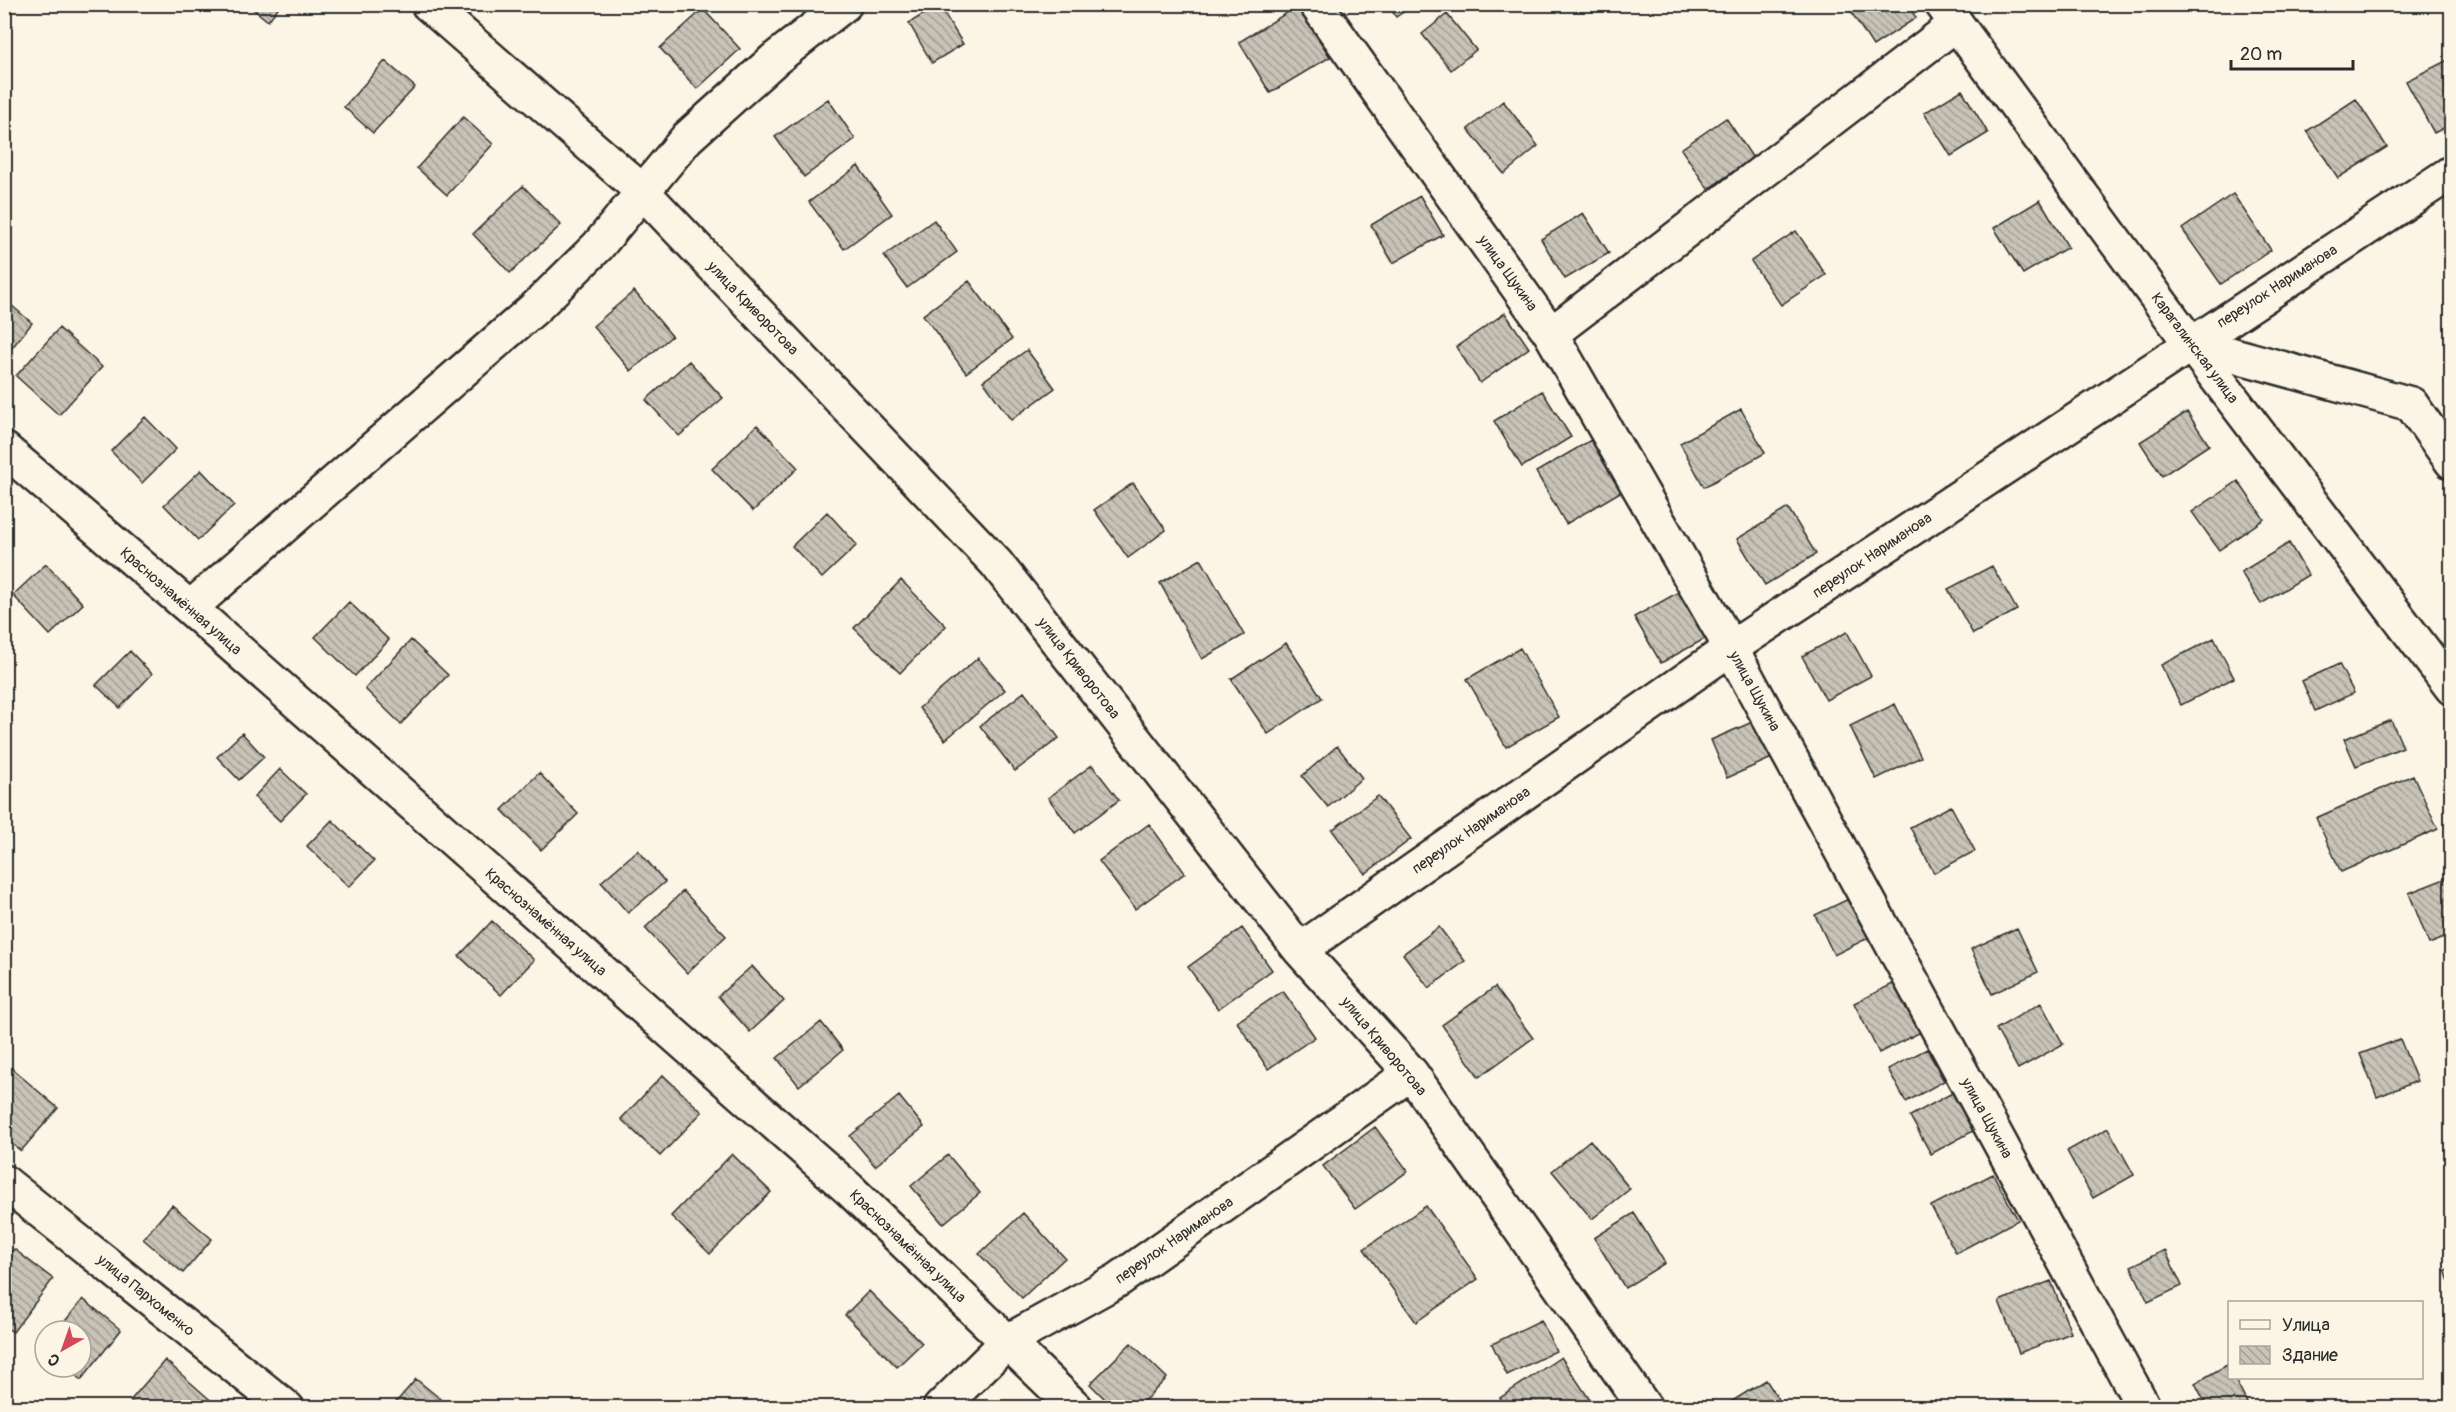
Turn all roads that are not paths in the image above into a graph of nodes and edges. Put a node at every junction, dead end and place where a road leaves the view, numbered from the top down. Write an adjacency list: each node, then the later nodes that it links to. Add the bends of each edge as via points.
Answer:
1 (428, 4): 6 (street, улица Криворотова)
2 (845, 4): 6 (street, via 775,59 687,138)
3 (1316, 4): 7 (street, улица Щукина)
4 (1949, 14): 7 (street); 8 (street, Карагалинская улица)
5 (2451, 172): 8 (street, переулок Нариманова)
6 (642, 191): 11 (street, via 598,246 537,307); 14 (street, улица Криворотова, via 996,563)
7 (1551, 334): 12 (street, улица Щукина)
8 (2190, 343): 10 (street, via 2411,404); 12 (street, переулок Нариманова); 13 (street, Карагалинская улица)
9 (10, 461): 11 (street, Краснознамённая улица)
10 (2451, 462)
11 (190, 608): 17 (street, Краснознамённая улица, via 849,1189)
12 (1731, 648): 14 (street, переулок Нариманова); 22 (street, улица Щукина)
13 (2451, 688)
14 (1300, 950): 15 (street, улица Криворотова)
15 (1411, 1073): 17 (street, переулок Нариманова, via 1118,1280); 21 (street, улица Криворотова)
16 (4, 1182): 18 (street, улица Пархоменко)
17 (1008, 1341): 19 (street, переулок Нариманова); 20 (street, Краснознамённая улица)
18 (287, 1407)
19 (940, 1407)
20 (1076, 1407)
21 (1645, 1407)
22 (2144, 1407)

